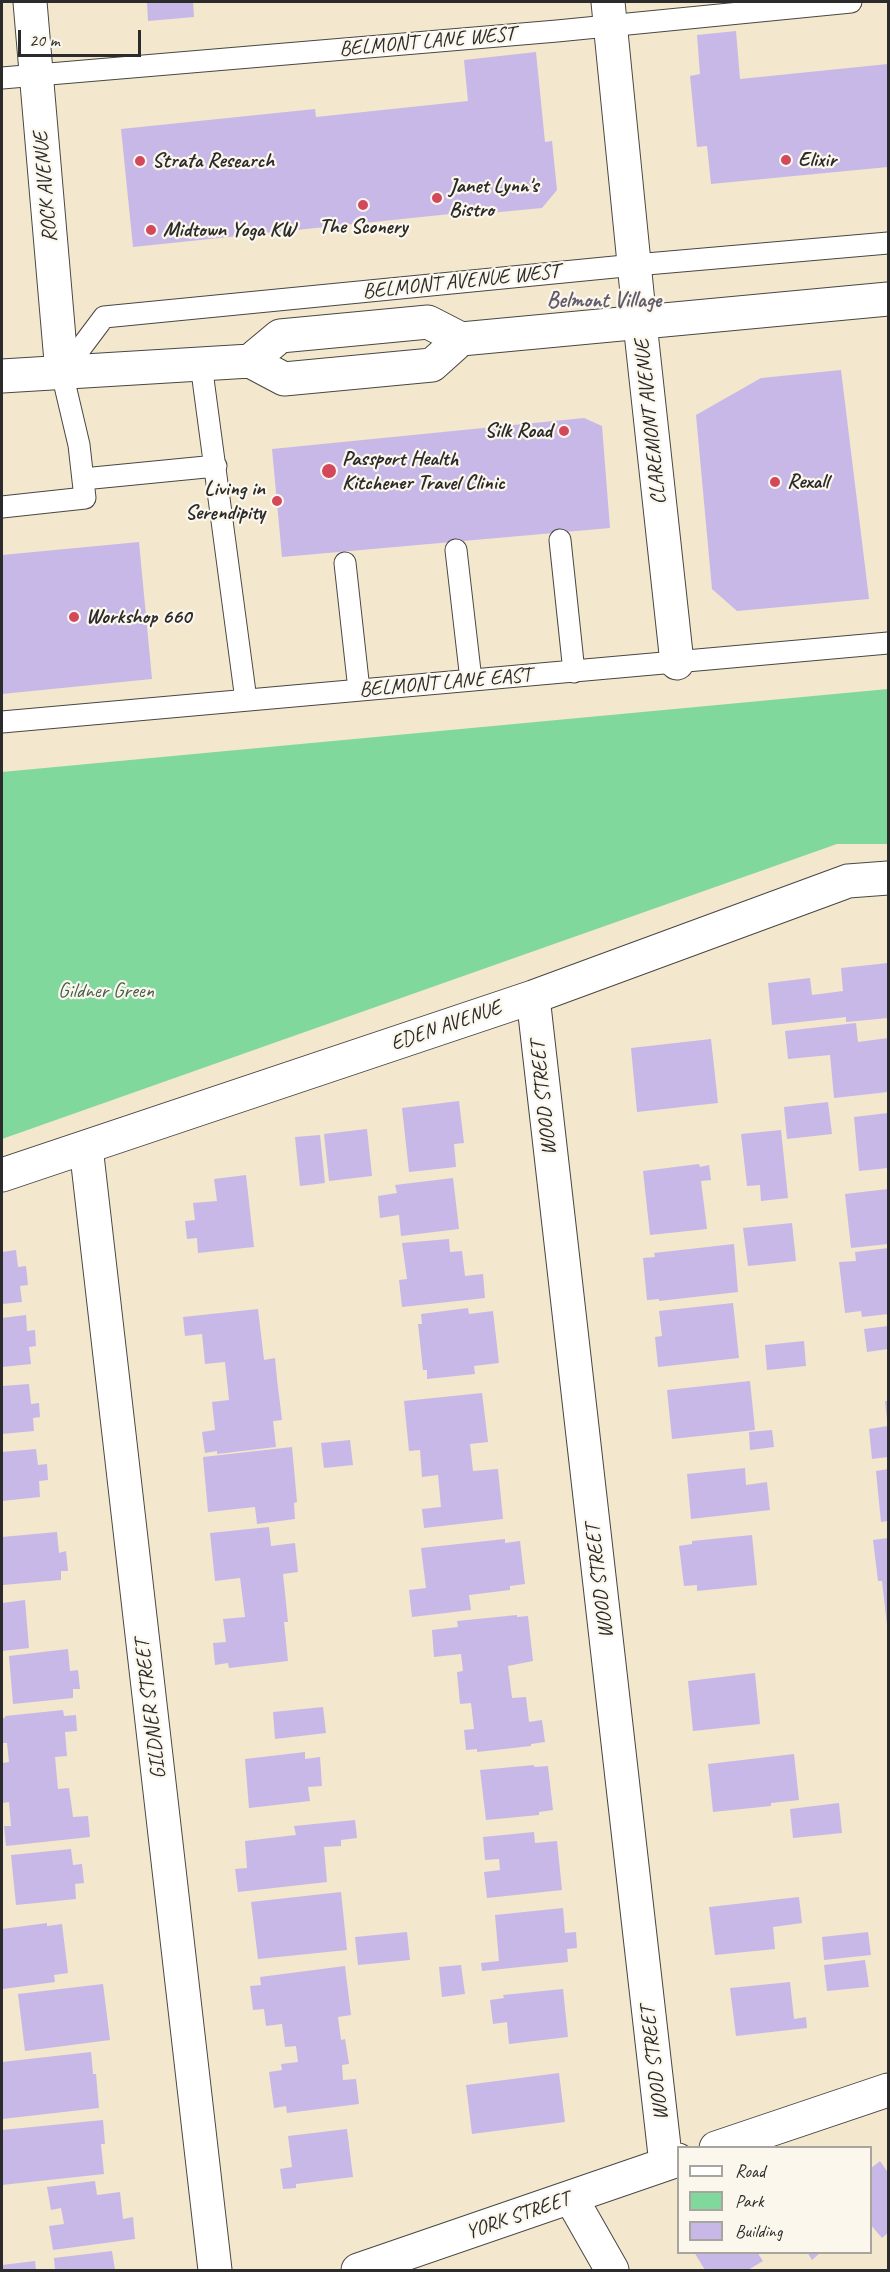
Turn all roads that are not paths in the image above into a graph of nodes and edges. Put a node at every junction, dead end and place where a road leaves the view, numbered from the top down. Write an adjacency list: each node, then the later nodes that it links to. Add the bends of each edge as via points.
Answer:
1 (30, 2): 4 (street, ROCK AVENUE)
2 (851, 2): 3 (lane, BELMONT LANE WEST)
3 (609, 14): 4 (lane, BELMONT LANE WEST); 7 (street, CLAREMONT AVENUE)
4 (37, 75): 5 (lane, BELMONT LANE WEST); 14 (street, ROCK AVENUE)
5 (2, 78)
6 (888, 243): 7 (lane, BELMONT AVENUE WEST)
7 (635, 265): 9 (street, CLAREMONT AVENUE); 14 (lane, BELMONT AVENUE WEST, via 104,317)
8 (888, 299): 9 (street)
9 (640, 323): 10 (street); 23 (street, CLAREMONT AVENUE)
10 (461, 339): 12 (street, BELMONT AVENUE WEST, via 428,322 280,336); 12 (street, via 432,365 284,379)
11 (2, 358): 14 (street)
12 (250, 361): 13 (street)
13 (201, 364): 14 (street); 16 (lane)
14 (62, 373): 15 (street); 17 (lane)
15 (2, 376)
16 (216, 466): 17 (lane); 27 (lane)
17 (83, 479): 18 (lane, via 86,498)
18 (2, 507)
19 (560, 540): 24 (lane)
20 (456, 550): 25 (lane)
21 (345, 563): 26 (lane)
22 (888, 642): 23 (lane, BELMONT LANE EAST)
23 (677, 663): 24 (lane, BELMONT LANE EAST)
24 (574, 672): 25 (lane, BELMONT LANE EAST)
25 (471, 681): 26 (lane, BELMONT LANE EAST)
26 (359, 690): 27 (lane, BELMONT LANE EAST)
27 (246, 700): 28 (lane, BELMONT LANE EAST)
28 (2, 722)
29 (888, 878): 30 (street, EDEN AVENUE, via 848,881)
30 (533, 997): 31 (street, EDEN AVENUE); 35 (street, WOOD STREET)
31 (86, 1147): 32 (street, EDEN AVENUE); 37 (street, GILDNER STREET)
32 (2, 1175)
33 (888, 2090): 34 (street)
34 (722, 2146)
35 (672, 2162): 36 (street, YORK STREET)
36 (571, 2198): 38 (street, YORK STREET); 39 (street)
37 (215, 2271)
38 (358, 2271)
39 (612, 2271)

